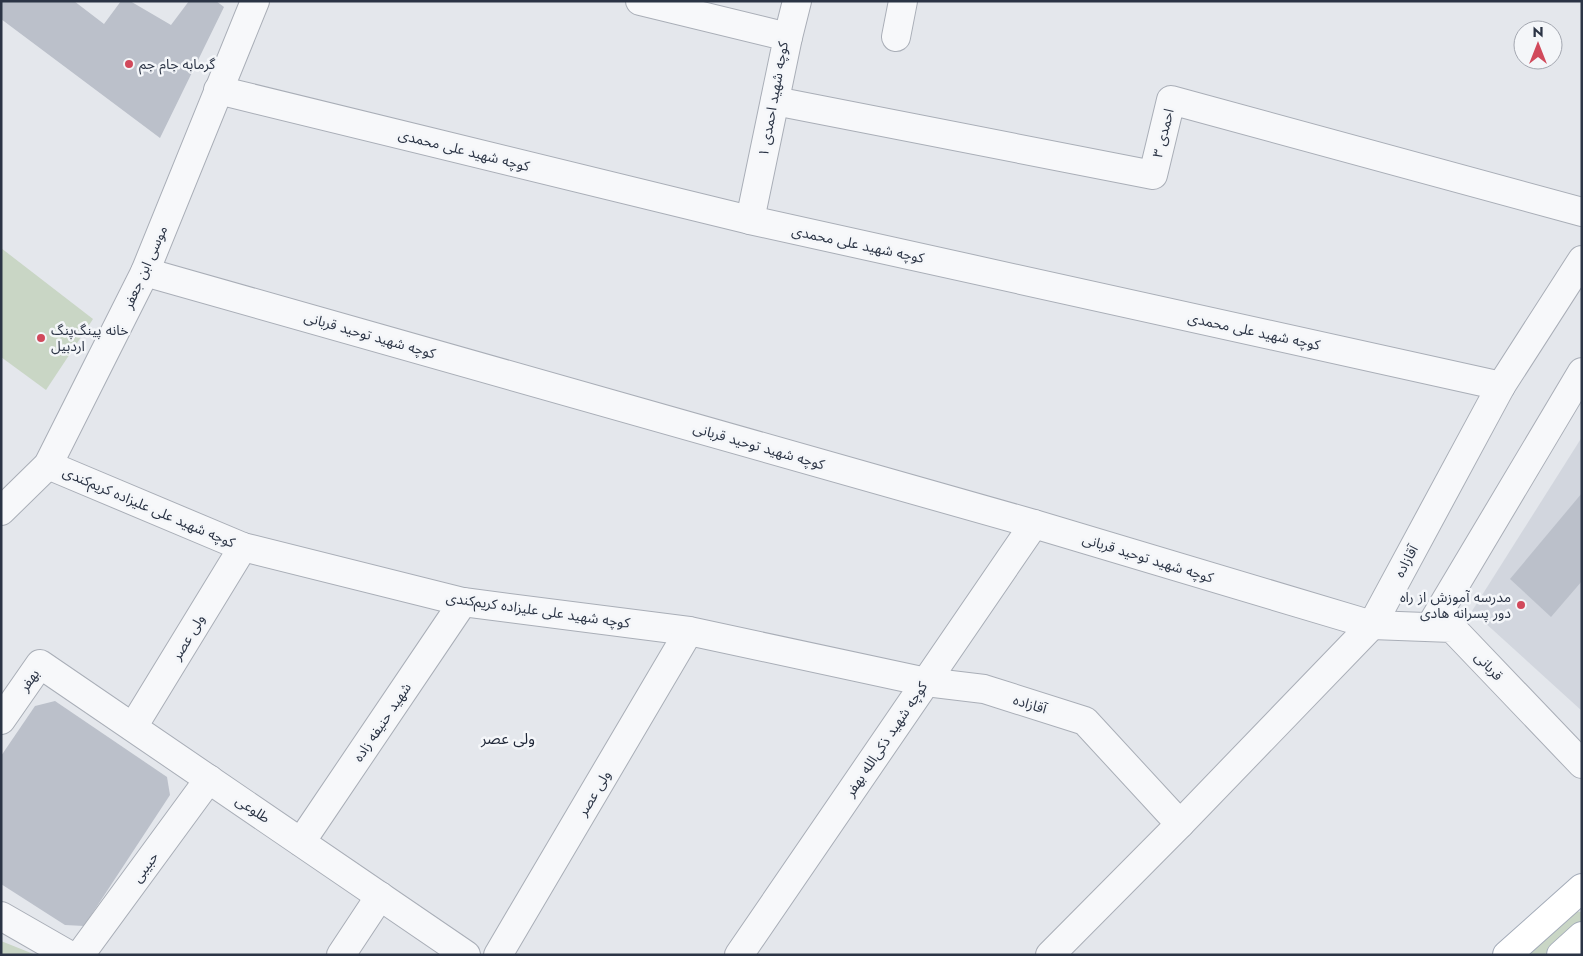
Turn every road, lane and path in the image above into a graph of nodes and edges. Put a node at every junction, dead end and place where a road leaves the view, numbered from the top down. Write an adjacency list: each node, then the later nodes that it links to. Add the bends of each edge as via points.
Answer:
1 (255, 1): 7 (street, موسی ابن جعفر)
2 (640, 1): 5 (street, کوچه شهید احمدی ۱)
3 (797, 1): 5 (street)
4 (903, 1): 6 (street)
5 (788, 37): 8 (street, کوچه شهید احمدی ۱)
6 (896, 37)
7 (218, 90): 10 (street, کوچه شهید علی محمدی); 12 (street, موسی ابن جعفر)
8 (775, 101): 9 (street, احمدی ۳, via 1153,175 1171,100); 10 (street, کوچه شهید احمدی ۱)
9 (1582, 212)
10 (750, 220): 14 (street, کوچه شهید علی محمدی)
11 (1582, 260): 14 (street, آقازاده)
12 (146, 272): 15 (street, موسی ابن جعفر); 17 (street, کوچه شهید توحید قربانی)
13 (1582, 372): 21 (street)
14 (1501, 386): 20 (street, آقازاده)
15 (48, 465): 16 (street, موسی ابن جعفر); 18 (street, کوچه شهید علی علیزاده کریم‌کندی)
16 (1, 512)
17 (1034, 524): 20 (street, کوچه شهید توحید قربانی); 24 (street, کوچه شهید ذکی‌الله بهفر)
18 (243, 547): 19 (street, کوچه شهید علی علیزاده کریم‌کندی); 26 (street, ولی عصر)
19 (463, 602): 22 (street, کوچه شهید علی علیزاده کریم‌کندی); 30 (street, شهید حنیفه زاده)
20 (1372, 625): 21 (street, قربانی); 29 (street, آقازاده)
21 (1430, 627): 27 (street, قربانی, via 1452,628)
22 (689, 631): 24 (street, کوچه شهید علی علیزاده کریم‌کندی); 39 (street, ولی عصر)
23 (40, 664): 25 (street, بهفر); 26 (street, طلوعی)
24 (926, 682): 29 (street, آقازاده, via 984,689 1085,721); 40 (street, کوچه شهید ذکی‌الله بهفر)
25 (1, 720)
26 (133, 727): 28 (street, طلوعی)
27 (1582, 764)
28 (209, 779): 30 (street, طلوعی); 36 (street, حبیبی)
29 (1180, 824): 41 (street, آقازاده)
30 (301, 842): 32 (street, طلوعی)
31 (1582, 888): 42 (main road)
32 (380, 896): 37 (street); 38 (street, طلوعی)
33 (1, 916): 35 (street)
34 (1582, 936): 43 (main road)
35 (70, 955)
36 (80, 955)
37 (340, 955)
38 (466, 955)
39 (498, 955)
40 (739, 955)
41 (1050, 955)
42 (1507, 955)
43 (1561, 955)

